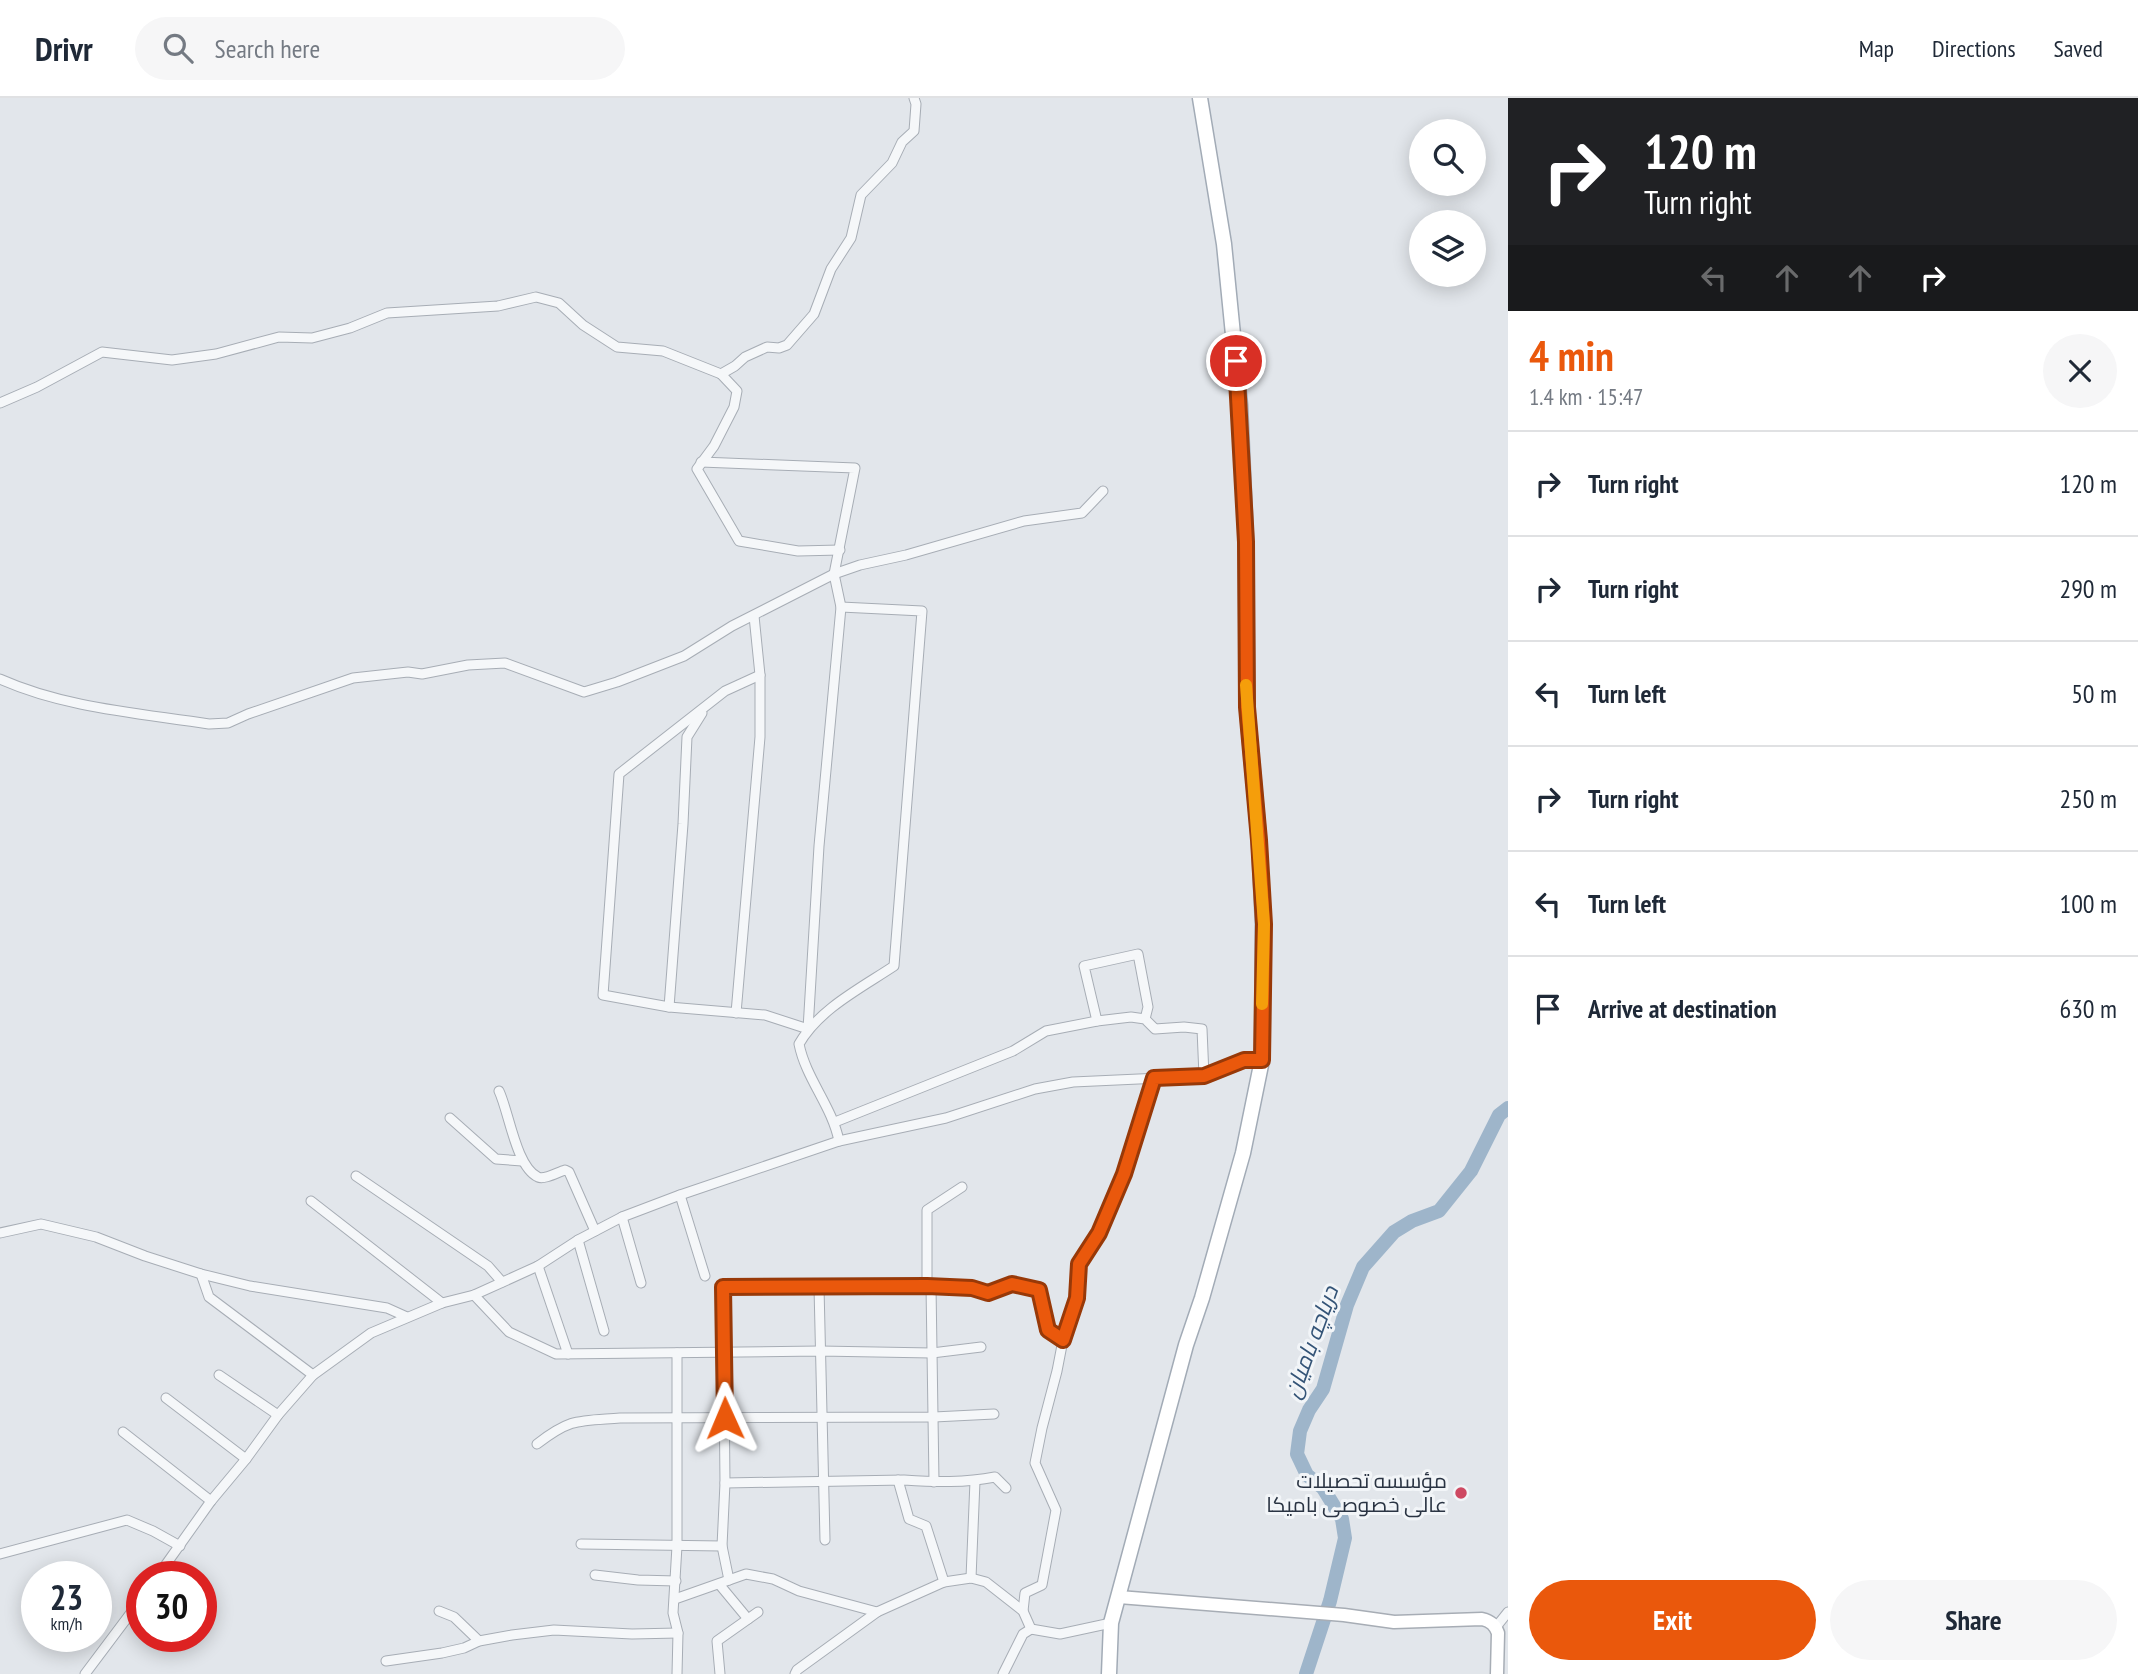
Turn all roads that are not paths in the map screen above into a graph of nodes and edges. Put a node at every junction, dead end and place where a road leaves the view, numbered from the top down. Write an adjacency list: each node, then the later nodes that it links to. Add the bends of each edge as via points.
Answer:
1 (914, 98): 3 (street, via 914,131 861,195 851,238 831,269 814,314 787,345 767,347)
2 (1200, 98): 19 (main road, via 1227,269 1241,419 1247,707 1264,924)
3 (721, 374): 4 (street, via 663,351 617,348 559,303 536,297 498,306 387,313 312,338 279,337 172,360 102,352); 5 (street, via 737,391 734,407)
4 (0, 404)
5 (701, 463): 7 (street, via 697,469 739,541 798,551); 7 (street, via 855,468)
6 (1103, 491): 8 (street, via 1082,513 1024,521)
7 (840, 550): 8 (street)
8 (834, 574): 9 (street); 10 (street)
9 (841, 607): 18 (street); 18 (street, via 922,611 912,748 894,966)
10 (754, 616): 11 (street); 12 (street, via 684,656 584,692 505,663 468,665 422,674 352,678 228,723 209,724 57,699)
11 (760, 675): 13 (street, via 725,691); 15 (street, via 760,737)
12 (0, 679)
13 (705, 707): 14 (street, via 687,737); 14 (street, via 619,775 603,995)
14 (669, 1007): 15 (street)
15 (736, 1013): 18 (street, via 765,1015)
16 (1145, 1019): 17 (street); 17 (street, via 1148,1007 1138,954 1084,966); 20 (street, via 1155,1029 1202,1029)
17 (1097, 1021): 24 (street, via 1046,1031 1013,1051)
18 (808, 1029): 24 (street, via 799,1044 803,1063)
19 (1262, 1060): 20 (street, via 1244,1060); 85 (main road, via 1243,1153)
20 (1204, 1076): 21 (street)
21 (1154, 1078): 25 (street, via 1060,1084 946,1118); 46 (street, via 1124,1174 1099,1233 1079,1264 1077,1298)
22 (499, 1091): 26 (street)
23 (450, 1118): 26 (street, via 496,1159)
24 (835, 1122): 25 (street)
25 (839, 1141): 29 (street)
26 (522, 1161): 32 (street, via 537,1177 569,1172)
27 (356, 1176): 38 (street, via 488,1266)
28 (962, 1187): 41 (street, via 927,1210)
29 (680, 1195): 31 (street); 37 (street)
30 (311, 1201): 43 (street)
31 (622, 1217): 32 (street); 39 (street)
32 (595, 1231): 34 (street)
33 (0, 1233): 36 (street, via 41,1224 96,1237)
34 (578, 1240): 35 (street); 45 (street)
35 (538, 1266): 38 (street); 52 (street)
36 (201, 1274): 44 (street, via 387,1308); 53 (street, via 209,1297)
37 (705, 1276)
38 (502, 1282): 42 (street)
39 (641, 1283)
40 (819, 1286): 41 (street); 48 (street); 49 (street, via 723,1287)
41 (929, 1286): 46 (street, via 988,1293 1012,1284 1039,1290 1048,1330); 51 (street)
42 (474, 1295): 43 (street); 52 (street, via 509,1332 556,1354)
43 (442, 1303): 44 (street)
44 (407, 1317): 53 (street, via 371,1333)
45 (604, 1331)
46 (1063, 1340): 88 (street, via 1035,1463 1055,1510 1042,1585 1025,1593)
47 (981, 1348): 51 (street)
48 (820, 1351): 49 (street); 51 (street); 58 (street)
49 (724, 1352): 50 (street); 60 (street)
50 (677, 1353): 52 (street); 61 (street)
51 (932, 1353): 59 (street)
52 (568, 1354)
53 (313, 1375): 57 (street)
54 (219, 1376): 57 (street)
55 (166, 1398): 64 (street)
56 (994, 1414): 59 (street)
57 (278, 1415): 64 (street)
58 (822, 1417): 59 (street); 60 (street); 66 (street)
59 (934, 1417): 68 (street)
60 (725, 1418): 61 (street); 69 (street)
61 (678, 1419): 63 (street, via 577,1421); 75 (street)
62 (123, 1432): 71 (street)
63 (537, 1444)
64 (246, 1459): 71 (street)
65 (898, 1480): 66 (street); 68 (street); 83 (street, via 909,1519 926,1526)
66 (823, 1481): 69 (street); 72 (street)
67 (975, 1481): 68 (street); 70 (street, via 995,1477); 80 (street)
68 (934, 1482)
69 (725, 1483): 76 (street)
70 (1006, 1488)
71 (211, 1501): 74 (street)
72 (825, 1540)
73 (580, 1544): 75 (street)
74 (180, 1546): 77 (street, via 127,1520); 78 (street)
75 (677, 1546): 76 (street); 82 (street)
76 (722, 1546): 81 (street)
77 (0, 1554)
78 (169, 1561)
79 (596, 1576): 82 (street)
80 (971, 1578): 83 (street); 88 (street, via 986,1582)
81 (729, 1580): 84 (street); 90 (street, via 746,1574 773,1579 799,1591)
82 (676, 1581): 86 (street)
83 (944, 1582): 90 (street)
84 (719, 1584): 86 (street); 93 (street)
85 (1119, 1597): 94 (main road); 95 (main road, via 1394,1622 1482,1619)
86 (675, 1599): 97 (street)
87 (439, 1611): 98 (street, via 454,1616)
88 (1023, 1611): 96 (street)
89 (758, 1612): 93 (street)
90 (877, 1612): 103 (street)
91 (1508, 1612): 95 (street)
92 (126, 1619): 100 (street)
93 (748, 1619): 102 (street, via 717,1641)
94 (1111, 1623): 96 (street, via 1060,1634); 105 (main road)
95 (1496, 1627): 106 (main road)
96 (1031, 1629): 104 (street, via 1023,1634)
97 (678, 1633): 98 (street, via 554,1630); 101 (street)
98 (479, 1641): 99 (street, via 442,1653)
99 (386, 1661)
100 (85, 1674)
101 (677, 1674)
102 (720, 1674)
103 (795, 1674)
104 (1003, 1674)
105 (1109, 1674)
106 (1497, 1674)

